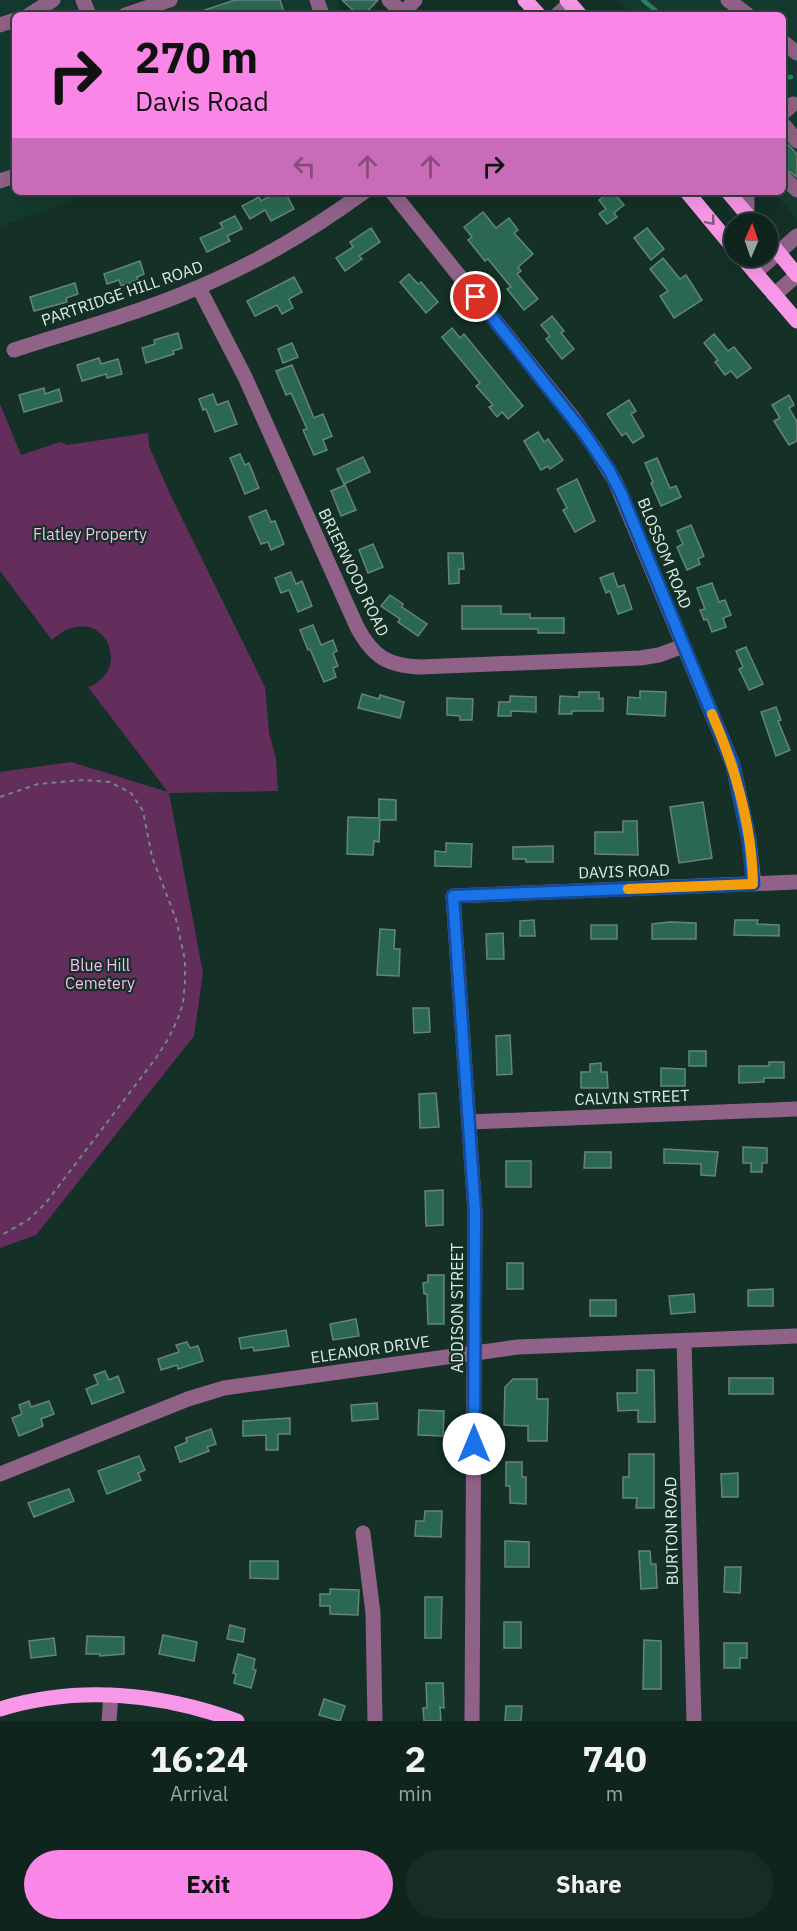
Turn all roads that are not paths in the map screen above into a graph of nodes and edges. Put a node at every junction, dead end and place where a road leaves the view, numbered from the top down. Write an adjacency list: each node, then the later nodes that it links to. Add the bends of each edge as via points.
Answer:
1 (170, 0): 6 (street)
2 (389, 0): 7 (street)
3 (415, 0): 8 (street)
4 (525, 0): 9 (main road)
5 (728, 0): 10 (street)
6 (134, 12)
7 (402, 12)
8 (404, 12)
9 (536, 12)
10 (744, 12)
11 (786, 128): 12 (street)
12 (797, 141)
13 (786, 180): 14 (street)
14 (797, 190)
15 (360, 195): 28 (street, PARTRIDGE HILL ROAD, via 292,240)
16 (394, 195): 32 (street, BLOSSOM ROAD, via 594,447 621,493)
17 (689, 195): 23 (main road, one-way to 23)
18 (731, 195): 20 (main road)
19 (747, 195): 21 (street)
20 (746, 213)
21 (750, 213)
22 (797, 236): 24 (street)
23 (724, 237)
24 (779, 252): 26 (street); 27 (main road)
25 (750, 267): 26 (main road)
26 (755, 273): 29 (main road)
27 (797, 275): 29 (street)
28 (199, 288): 31 (street, PARTRIDGE HILL ROAD); 32 (street, BRIERWOOD ROAD, via 245,377 357,627 378,656 401,666 421,667 640,658)
29 (774, 295): 30 (main road)
30 (797, 321)
31 (14, 350)
32 (683, 646): 34 (street, BLOSSOM ROAD, via 733,765 749,840)
33 (797, 882): 34 (street, DAVIS ROAD)
34 (753, 884): 35 (street, DAVIS ROAD)
35 (453, 896): 37 (street, ADDISON STREET)
36 (797, 1109): 37 (street, CALVIN STREET)
37 (469, 1122): 40 (street, ADDISON STREET, via 475,1212)
38 (797, 1336): 39 (street, ELEANOR DRIVE)
39 (684, 1341): 40 (street, ELEANOR DRIVE); 49 (street, BURTON ROAD)
40 (475, 1352): 41 (street, ELEANOR DRIVE, via 213,1391); 48 (street, ADDISON STREET)
41 (0, 1474)
42 (363, 1533): 47 (street, via 372,1613)
43 (111, 1695): 44 (main road, via 67,1696); 45 (street); 46 (main road, via 184,1704)
44 (0, 1709)
45 (109, 1721)
46 (237, 1721)
47 (375, 1721)
48 (472, 1721)
49 (694, 1721)

